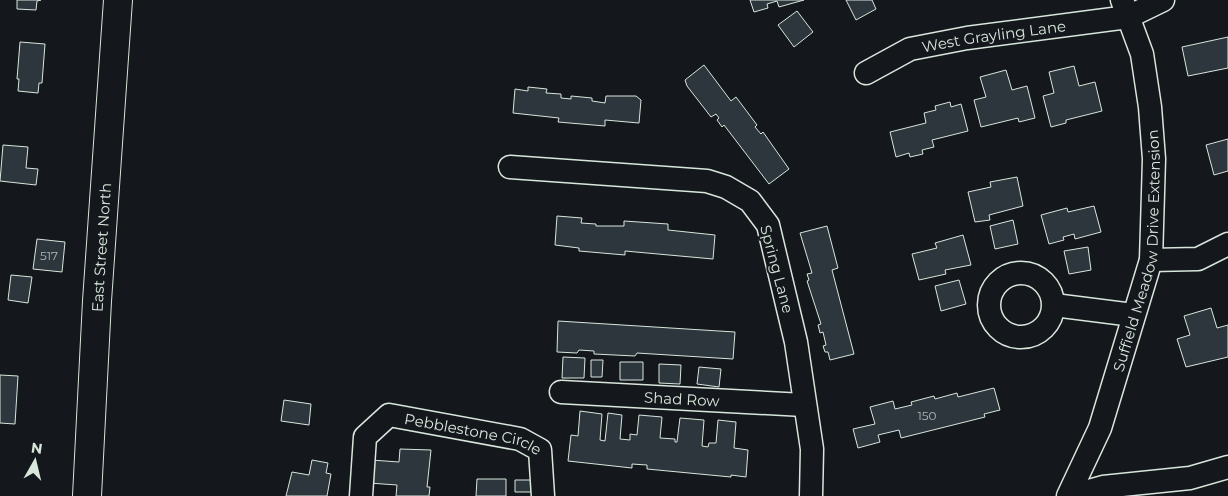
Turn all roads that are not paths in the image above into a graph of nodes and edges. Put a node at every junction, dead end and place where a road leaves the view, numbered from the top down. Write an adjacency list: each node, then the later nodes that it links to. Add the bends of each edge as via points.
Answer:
1 (118, 0): 13 (main road, East Street North)
2 (1163, 0): 3 (street, West Grayling Lane)
3 (1125, 8): 4 (street, West Grayling Lane, via 910,49); 7 (street, Suffield Meadow Drive Extension, via 1142,54 1150,107 1154,159)
4 (866, 72)
5 (510, 167): 11 (street, Spring Lane, via 706,181 726,187 750,201 768,225 796,342)
6 (1228, 244): 7 (street, via 1198,259)
7 (1151, 260): 9 (street, Suffield Meadow Drive Extension)
8 (1054, 305): 9 (street)
9 (1133, 315): 17 (street, Suffield Meadow Drive Extension, via 1100,428)
10 (561, 392): 11 (street, Shad Row)
11 (804, 405): 16 (street, Spring Lane, via 812,449)
12 (1228, 466): 17 (street, via 1190,478 1103,487)
13 (86, 496)
14 (361, 496): 15 (street, Pebblestone Circle, via 365,437 390,415 520,439 540,450)
15 (543, 496)
16 (811, 496)
17 (1069, 496)

